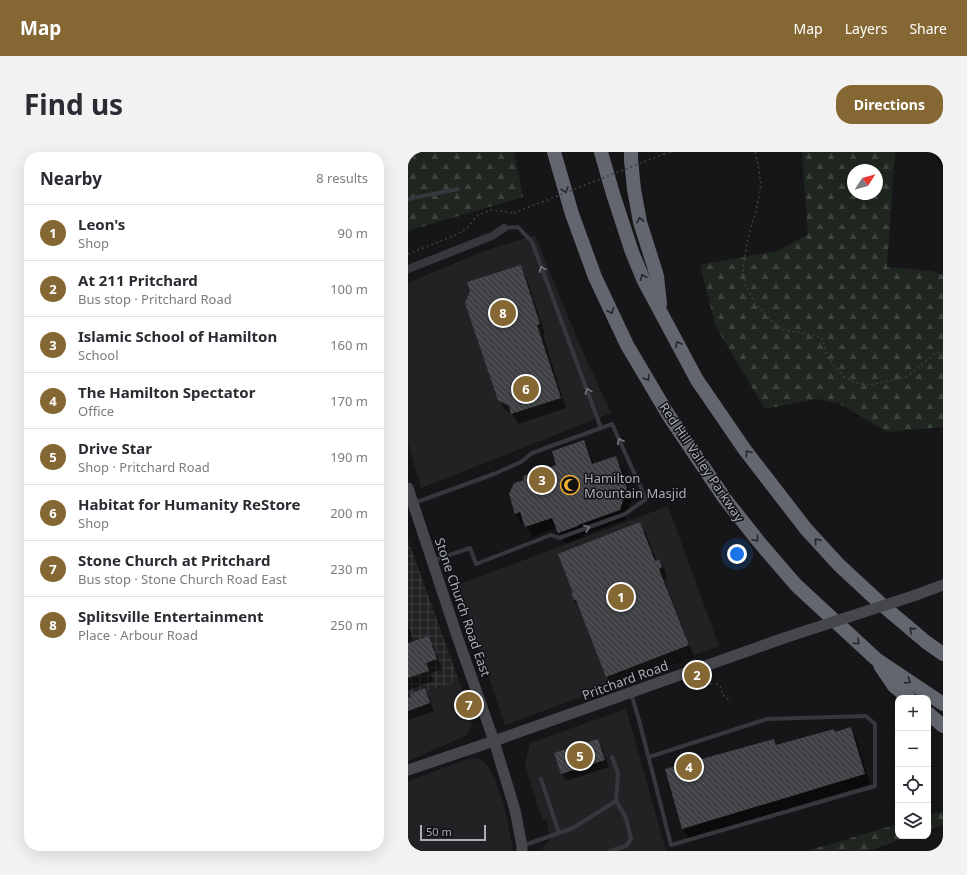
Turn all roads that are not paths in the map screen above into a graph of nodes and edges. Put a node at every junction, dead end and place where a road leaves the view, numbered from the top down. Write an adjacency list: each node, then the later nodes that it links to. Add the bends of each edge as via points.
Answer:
1 (554, 152): 15 (highway, Red Hill Valley Parkway, one-way to 15, via 572,214 595,277 627,345 669,416 725,499 759,542 796,585)
2 (601, 152): 8 (highway, one-way to 2, via 632,252)
3 (631, 152): 8 (highway, one-way to 3, via 657,276 640,222 634,189)
4 (458, 189): 5 (lane)
5 (408, 199)
6 (504, 228): 7 (street, via 492,236); 9 (lane, one-way to 6, via 532,242 518,227)
7 (408, 269)
8 (660, 312): 14 (highway, one-way to 8, via 880,604 806,529 745,450 697,380)
9 (601, 428): 11 (lane, via 532,453 521,462 494,474); 12 (lane, one-way to 9, via 470,548 476,564 551,535 559,538 625,514 646,499 612,424)
10 (408, 488): 11 (main road, Stone Church Road East)
11 (414, 503): 12 (main road, Stone Church Road East)
12 (432, 561): 21 (main road, Stone Church Road East)
13 (943, 585): 16 (main road, Pritchard Road, bridge)
14 (943, 654)
15 (876, 658): 17 (highway, via 894,686); 18 (highway, Red Hill Valley Parkway, one-way to 18)
16 (630, 693): 21 (main road, Pritchard Road); 23 (lane)
17 (905, 695)
18 (943, 704)
19 (931, 716): 20 (highway)
20 (943, 726)
21 (494, 741): 24 (main road, Pritchard Road); 28 (main road, Stone Church Road East, via 515,810)
22 (612, 757): 26 (lane, via 618,772)
23 (649, 757): 23 (lane, via 671,845 875,786 875,724 866,716 767,719)
24 (408, 770)
25 (541, 779): 27 (lane)
26 (616, 801): 27 (lane, via 572,828); 29 (lane, via 626,818 631,839 626,846)
27 (559, 833): 28 (lane)
28 (522, 848)
29 (610, 851)

